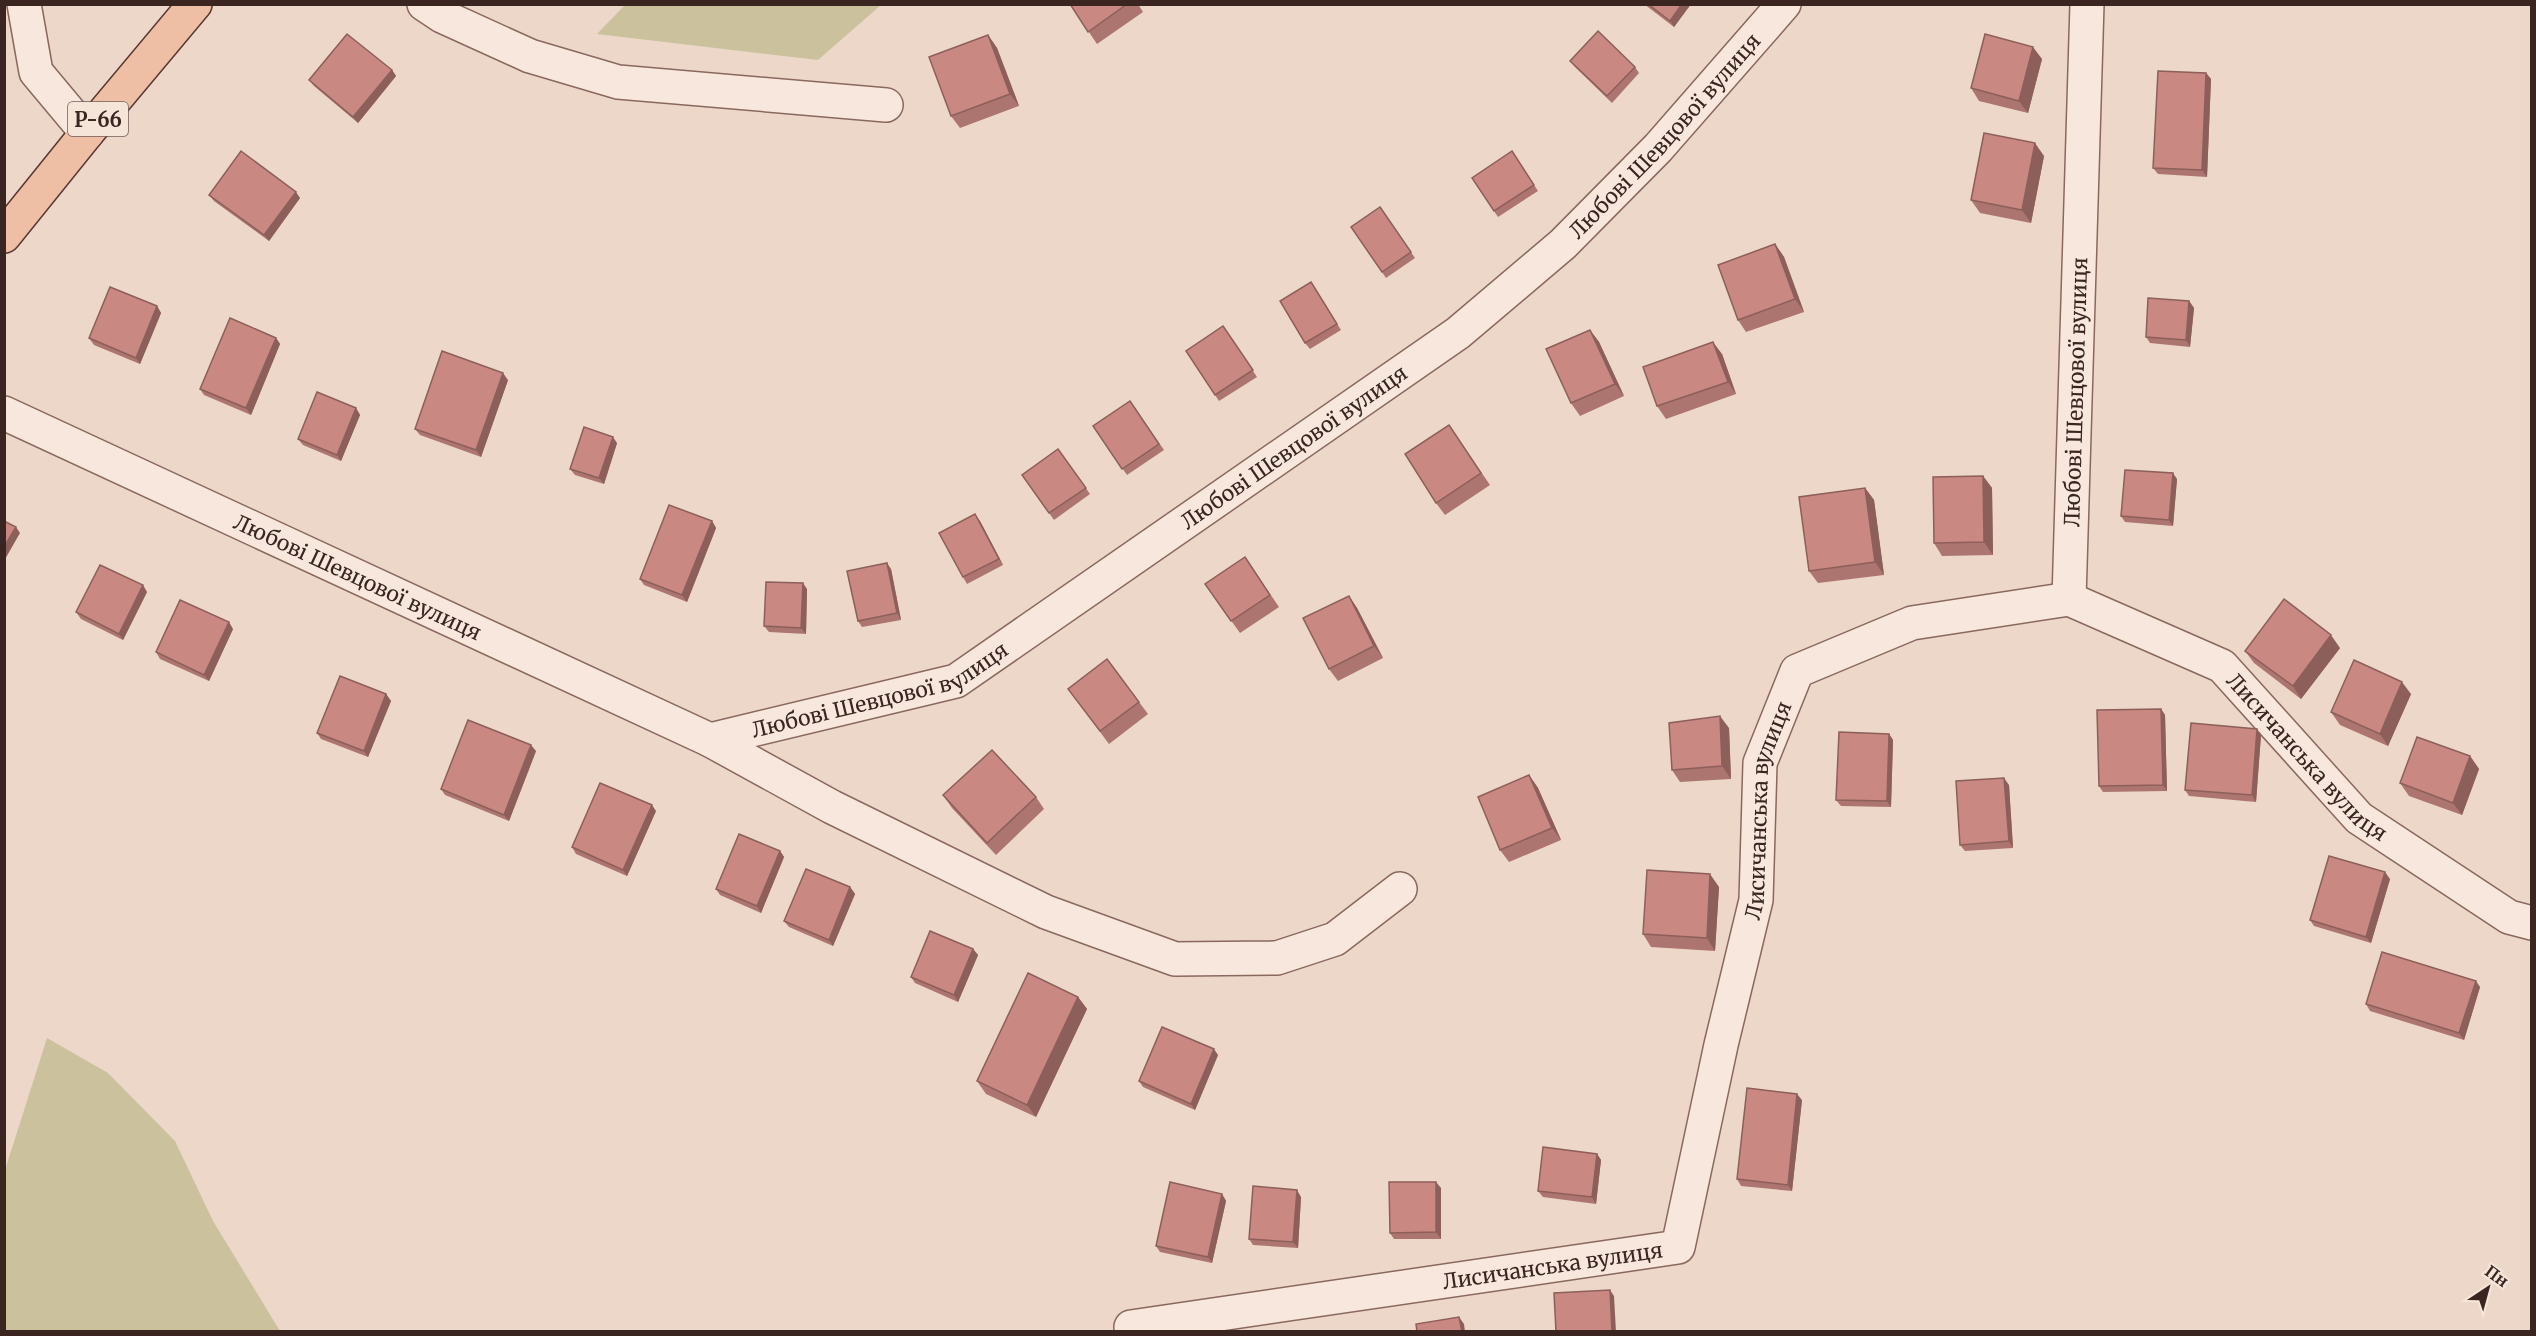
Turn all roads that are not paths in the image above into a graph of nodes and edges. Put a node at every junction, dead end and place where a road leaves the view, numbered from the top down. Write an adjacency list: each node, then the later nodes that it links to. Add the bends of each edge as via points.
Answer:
1 (24, 4): 7 (street, via 36,72)
2 (195, 4): 7 (main road, Р-66)
3 (424, 4): 6 (street, via 530,56 618,82)
4 (2087, 4): 10 (street, Любові Шевцової вулиця)
5 (1783, 5): 11 (street, Любові Шевцової вулиця, via 1658,148 1563,244 1458,333 956,681)
6 (886, 105)
7 (87, 133): 8 (main road, Р-66)
8 (4, 236)
9 (4, 413): 11 (street, Любові Шевцової вулиця)
10 (2069, 599): 13 (street, Лисичанська вулиця, via 2222,666 2359,818 2509,916); 14 (street, Лисичанська вулиця, via 1912,623 1797,671 1760,763 1756,900 1678,1247)
11 (710, 740): 12 (street, Любові Шевцової вулиця, via 832,807 1046,912 1175,959 1277,958 1335,939)
12 (1400, 889)
13 (2532, 923)
14 (1131, 1327)

